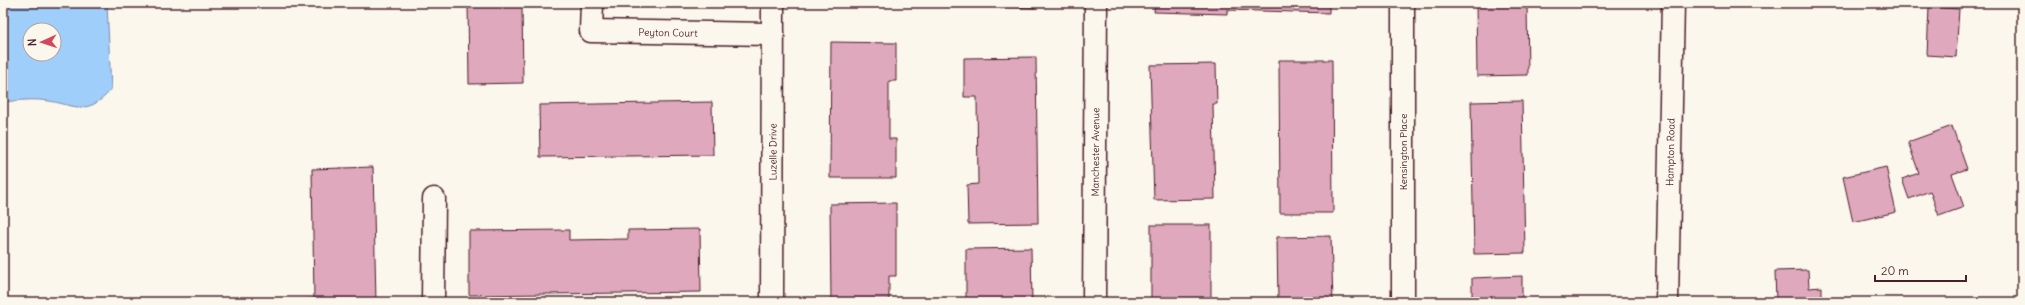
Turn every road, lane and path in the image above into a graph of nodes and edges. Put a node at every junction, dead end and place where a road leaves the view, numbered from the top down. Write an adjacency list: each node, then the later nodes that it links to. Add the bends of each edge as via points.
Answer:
1 (592, 3): 6 (street, Peyton Court, via 591,31)
2 (774, 3): 6 (street, Luzelle Drive)
3 (1096, 3): 10 (street, Manchester Avenue)
4 (1403, 3): 11 (street, Kensington Place)
5 (1673, 3): 12 (street, Hampton Road)
6 (773, 34): 9 (street, Luzelle Drive)
7 (434, 198): 8 (street)
8 (434, 302)
9 (772, 302)
10 (1094, 302)
11 (1403, 302)
12 (1667, 302)

